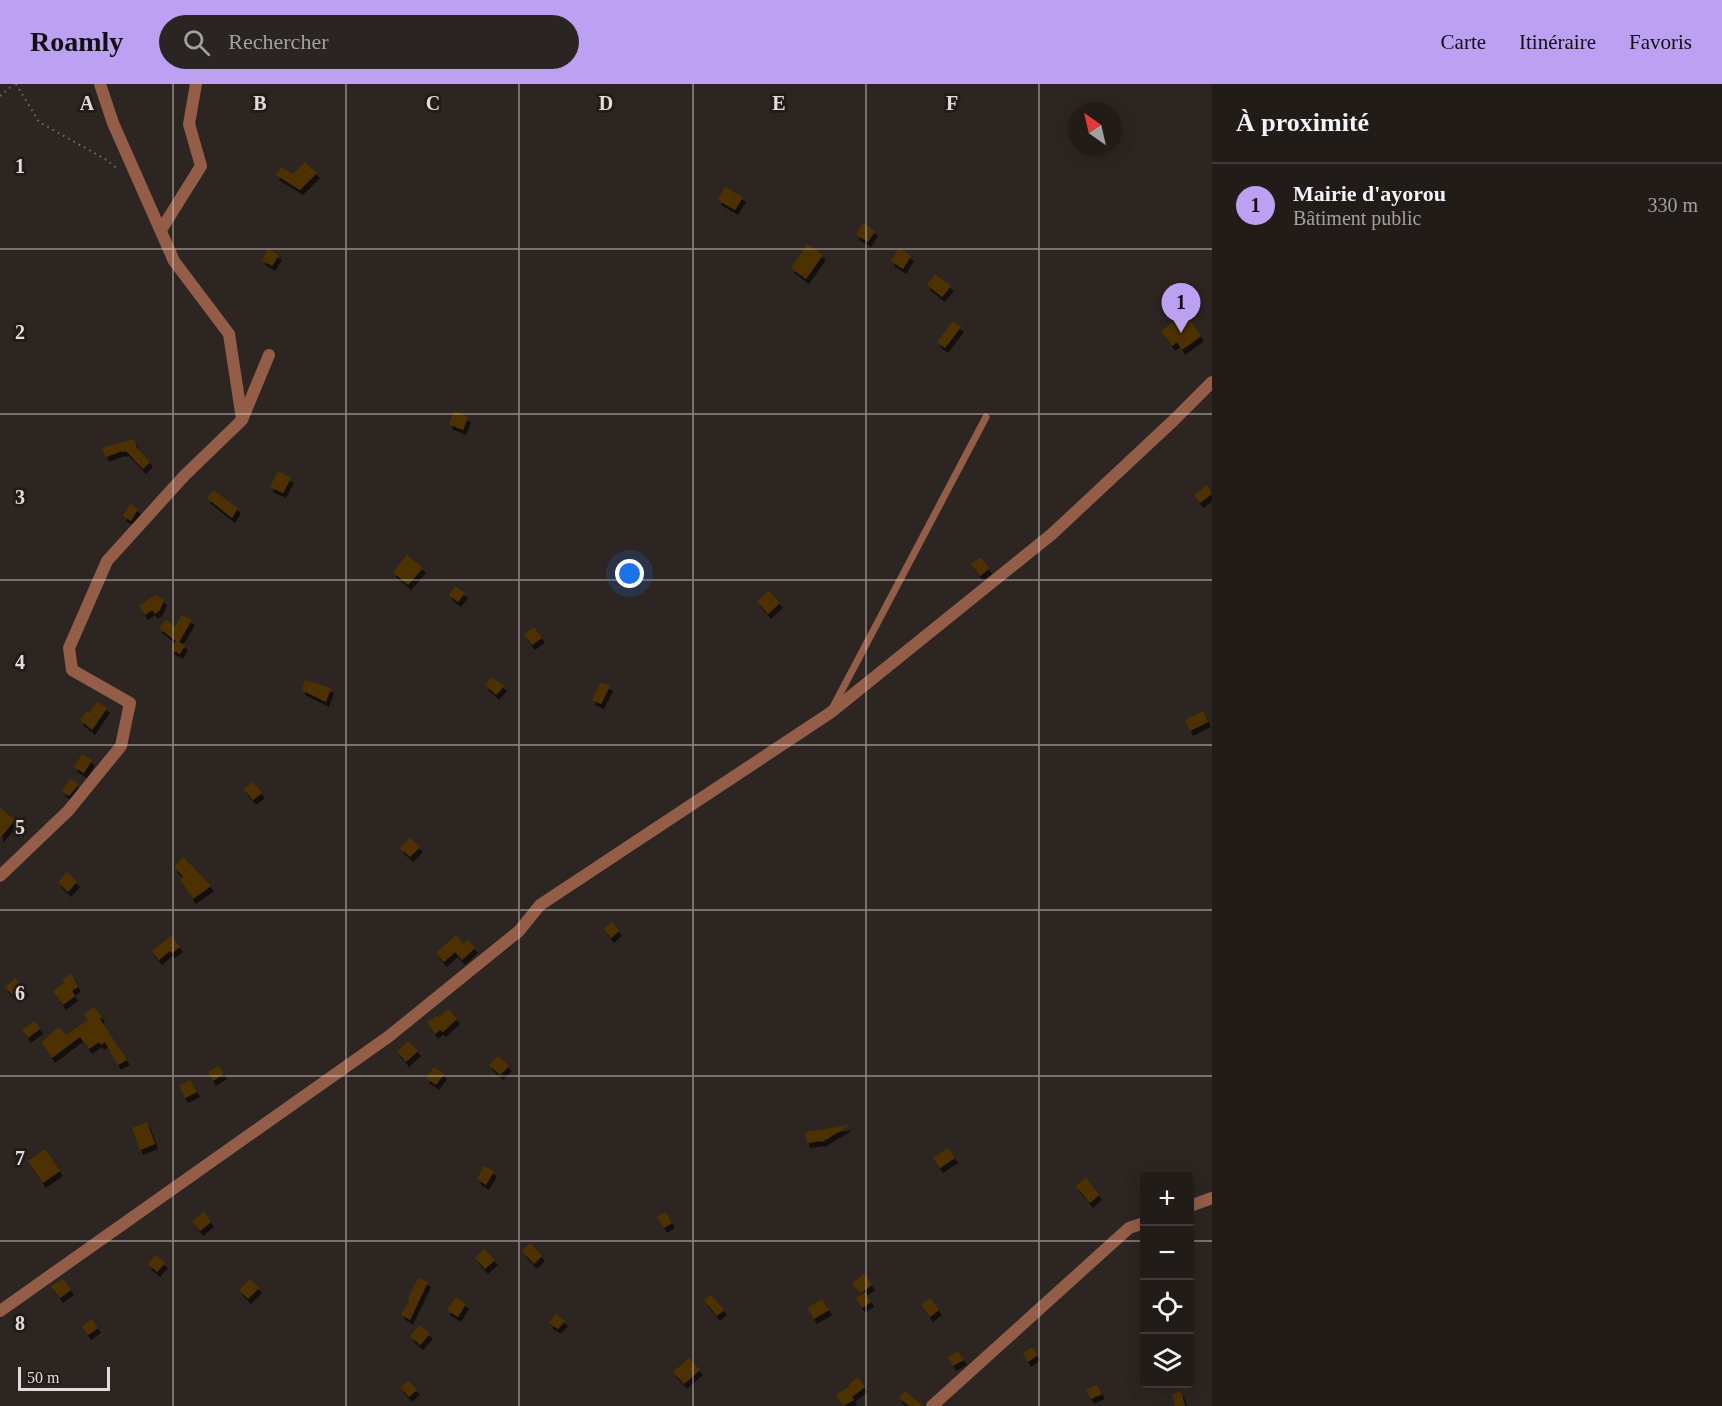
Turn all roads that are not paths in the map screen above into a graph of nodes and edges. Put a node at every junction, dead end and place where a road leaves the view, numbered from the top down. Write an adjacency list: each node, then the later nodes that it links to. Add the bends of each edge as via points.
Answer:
1 (100, 84): 3 (street, via 113,123)
2 (196, 84): 3 (street, via 189,124 201,166)
3 (161, 230): 7 (street, via 174,261 229,334)
4 (269, 355): 7 (street)
5 (1212, 382): 8 (street, via 1052,534)
6 (986, 417): 8 (lane)
7 (242, 420): 9 (street, via 184,476 107,561 69,648 72,670 130,703 121,746 68,811)
8 (830, 713): 13 (street, via 540,904 519,931 388,1037)
9 (0, 876)
10 (1212, 1198): 11 (street)
11 (1194, 1205)
12 (1140, 1224): 14 (street, via 1129,1228)
13 (0, 1311)
14 (932, 1406)

